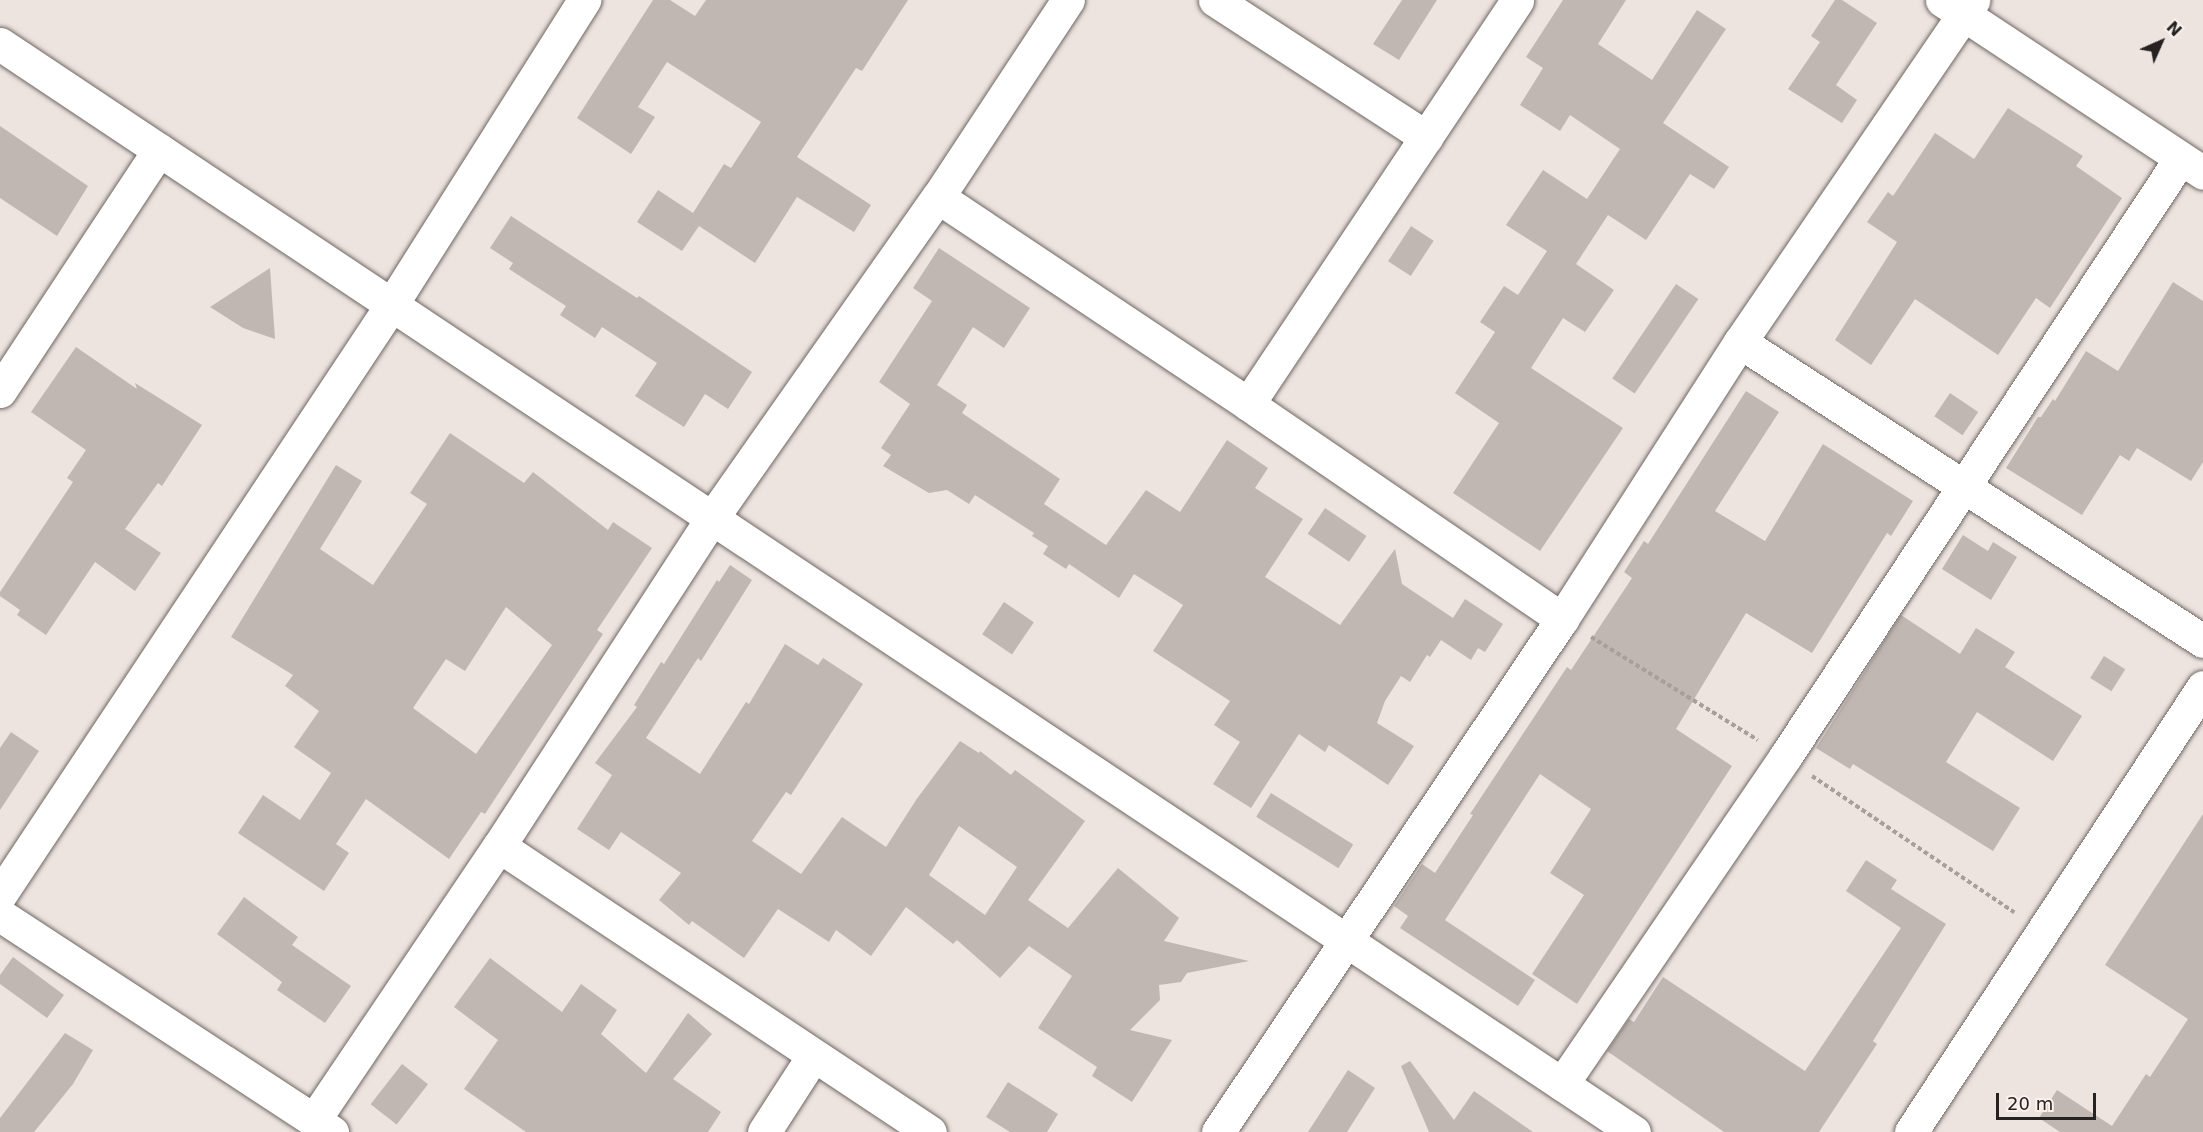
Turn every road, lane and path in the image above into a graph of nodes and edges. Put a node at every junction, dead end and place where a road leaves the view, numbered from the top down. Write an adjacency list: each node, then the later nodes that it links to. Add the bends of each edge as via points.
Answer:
1 (584, 0): 11 (street)
2 (1068, 0): 10 (street)
3 (1215, 0): 7 (street)
4 (1517, 0): 7 (street)
5 (1959, 5): 9 (street); 12 (street)
6 (0, 44): 8 (street)
7 (1426, 137): 14 (street)
8 (159, 150): 11 (street); 13 (street)
9 (2192, 166): 15 (street)
10 (938, 197): 14 (street); 16 (street)
11 (392, 304): 16 (street); 21 (street)
12 (1740, 342): 15 (street); 17 (street)
13 (0, 391)
14 (1248, 404): 17 (street)
15 (1965, 485): 18 (street); 25 (street, via 1785,758)
16 (712, 518): 20 (street); 23 (street)
17 (1562, 619): 23 (street)
18 (2203, 641)
19 (2203, 687): 31 (street)
20 (499, 846): 24 (street); 26 (street)
21 (0, 895)
22 (0, 915): 26 (street)
23 (1348, 941): 25 (street); 29 (street)
24 (813, 1056): 27 (street); 28 (street)
25 (1562, 1084): 30 (street)
26 (323, 1126)
27 (764, 1132)
28 (930, 1132)
29 (1218, 1132)
30 (1634, 1132)
31 (1911, 1132)

